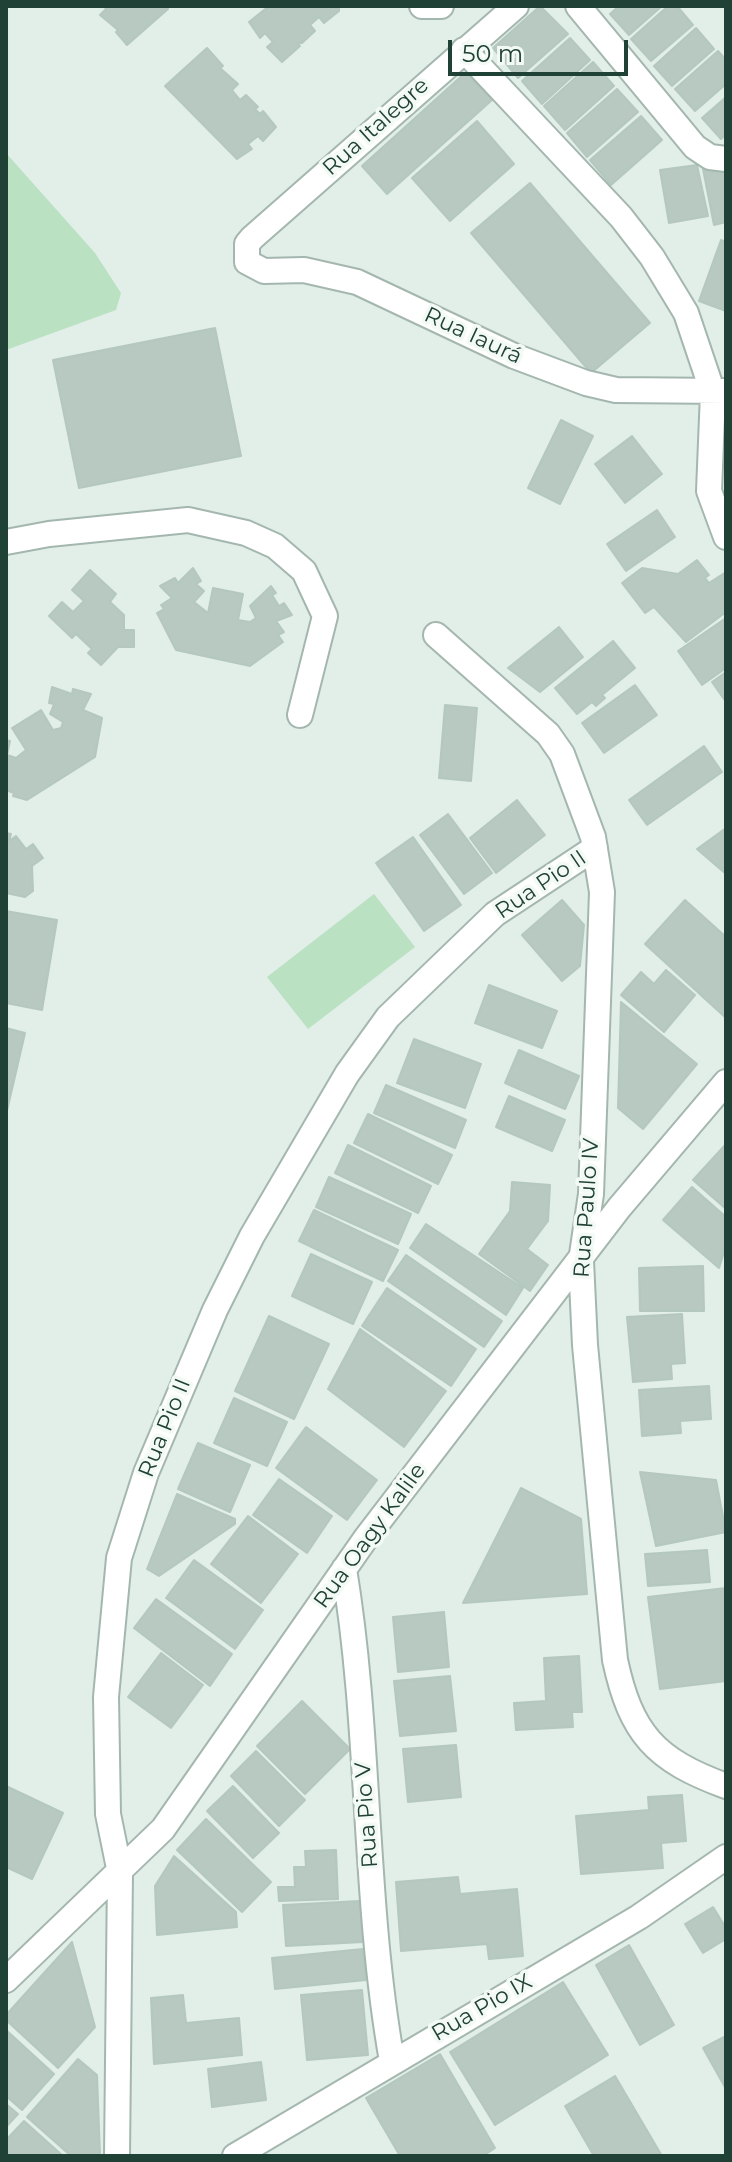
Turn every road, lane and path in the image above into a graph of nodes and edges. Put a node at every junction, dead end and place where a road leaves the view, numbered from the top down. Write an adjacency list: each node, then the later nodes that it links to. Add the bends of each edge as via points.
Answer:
1 (422, 6): 2 (street)
2 (441, 6)
3 (516, 6): 5 (street, Rua Italegre)
4 (578, 6): 6 (street, via 695,147)
5 (464, 50): 7 (street, Rua Italegre, via 252,238); 8 (street, via 641,242 686,313)
6 (726, 159)
7 (245, 254): 8 (street, Rua Iaurá, via 257,270 322,272 357,282 514,356 586,383 616,390)
8 (720, 392): 9 (street, via 709,491)
9 (726, 537)
10 (6, 542): 12 (street, via 188,520 246,533 275,546 304,571 325,616)
11 (436, 635): 13 (street, Rua Paulo IV, via 548,734 573,779)
12 (300, 715)
13 (595, 848): 15 (street, Rua Paulo IV, via 602,892 601,945 591,1194); 19 (street, Rua Pio II, via 495,914 388,1017 298,1155 215,1310 146,1473 119,1558 110,1628 105,1758 108,1814)
14 (726, 1082): 15 (street, Rua Oagy Kalile)
15 (581, 1261): 16 (street, Rua Oagy Kalile); 17 (street, Rua Paulo IV, via 605,1574 623,1696 643,1737 665,1758)
16 (344, 1569): 19 (street, Rua Oagy Kalile, via 163,1829); 21 (street, Rua Pio V, via 354,1629 378,1980)
17 (726, 1786)
18 (726, 1857): 21 (street, Rua Pio IX, via 639,1917)
19 (120, 1873): 20 (street, Rua Oagy Kalile); 22 (street, Rua Pio II)
20 (6, 1980)
21 (392, 2061): 23 (street, Rua Pio IX)
22 (117, 2156)
23 (235, 2156)

